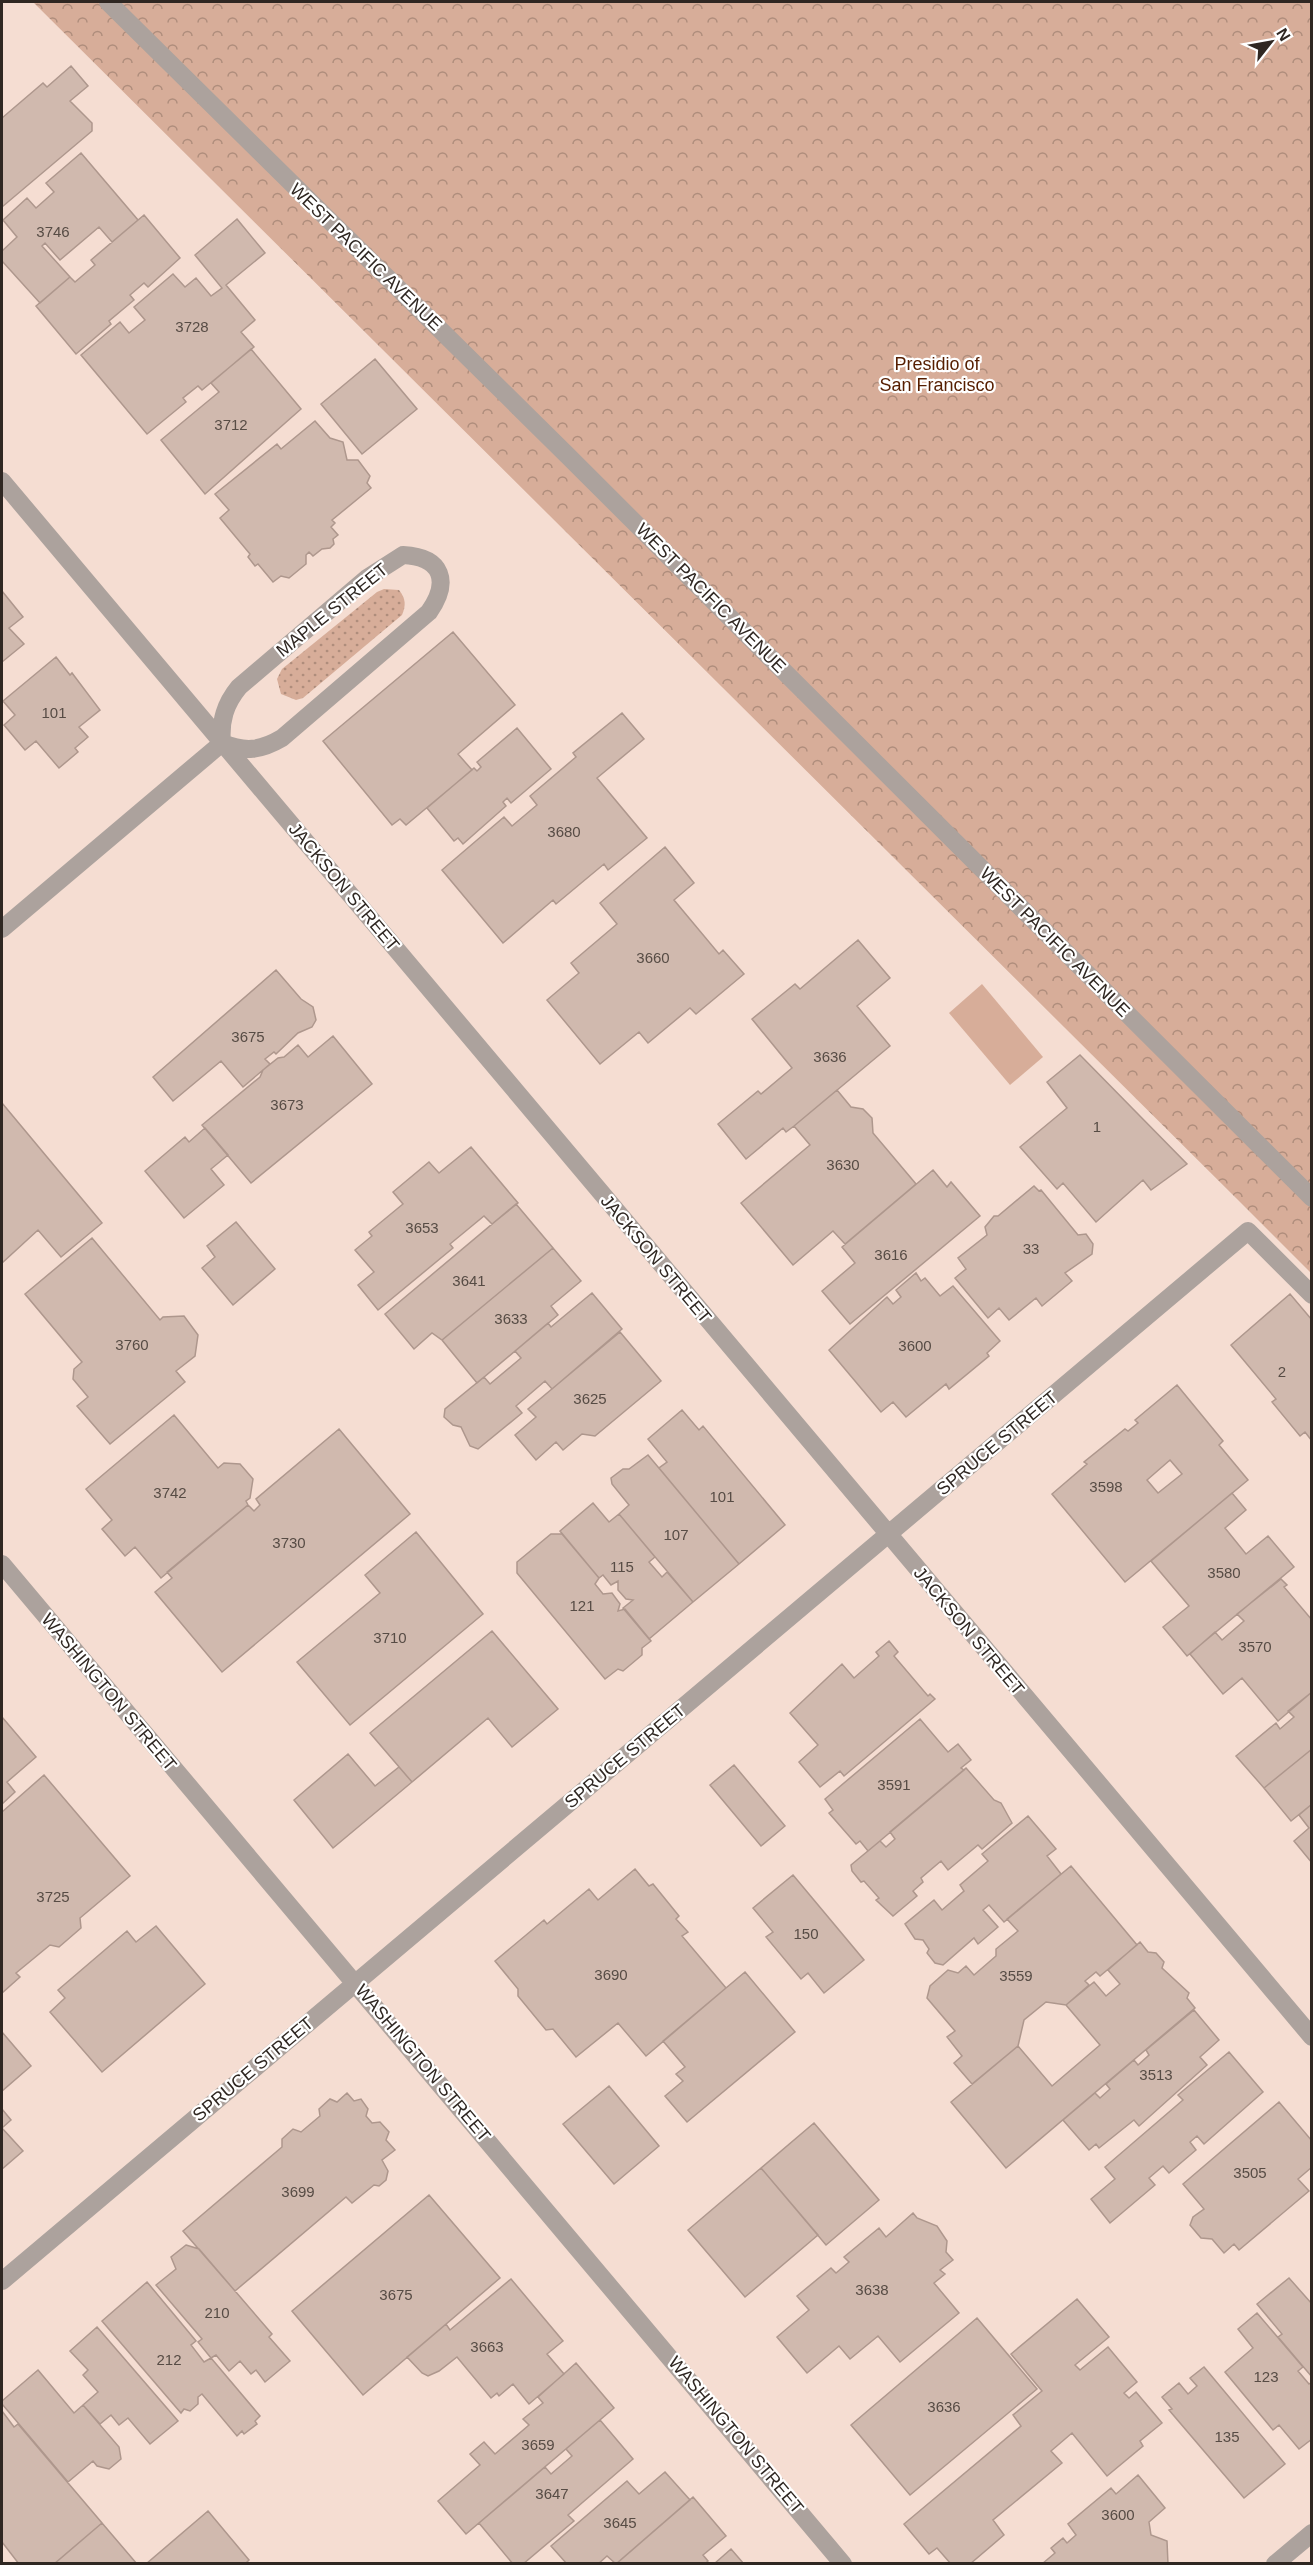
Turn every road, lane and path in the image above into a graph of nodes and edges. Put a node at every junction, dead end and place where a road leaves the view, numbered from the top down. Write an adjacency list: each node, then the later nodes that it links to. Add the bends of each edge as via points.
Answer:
1 (108, 2): 5 (street, WEST PACIFIC AVENUE, via 573,460)
2 (2, 481): 3 (street, JACKSON STREET)
3 (222, 743): 3 (street, MAPLE STREET, via 253,750 269,746 290,731 429,612 440,597 441,579 434,565 421,556 404,555 367,578 239,687 229,699); 4 (street); 7 (street, JACKSON STREET)
4 (2, 928)
5 (1311, 1198)
6 (1311, 1295): 7 (street, SPRUCE STREET, via 1248,1231)
7 (888, 1535): 9 (street, SPRUCE STREET); 10 (street, JACKSON STREET)
8 (2, 1564): 9 (street, WASHINGTON STREET)
9 (355, 1983): 11 (street, SPRUCE STREET); 13 (street, WASHINGTON STREET)
10 (1311, 2037)
11 (2, 2281)
12 (1311, 2533): 14 (street)
13 (843, 2564)
14 (1275, 2564)

